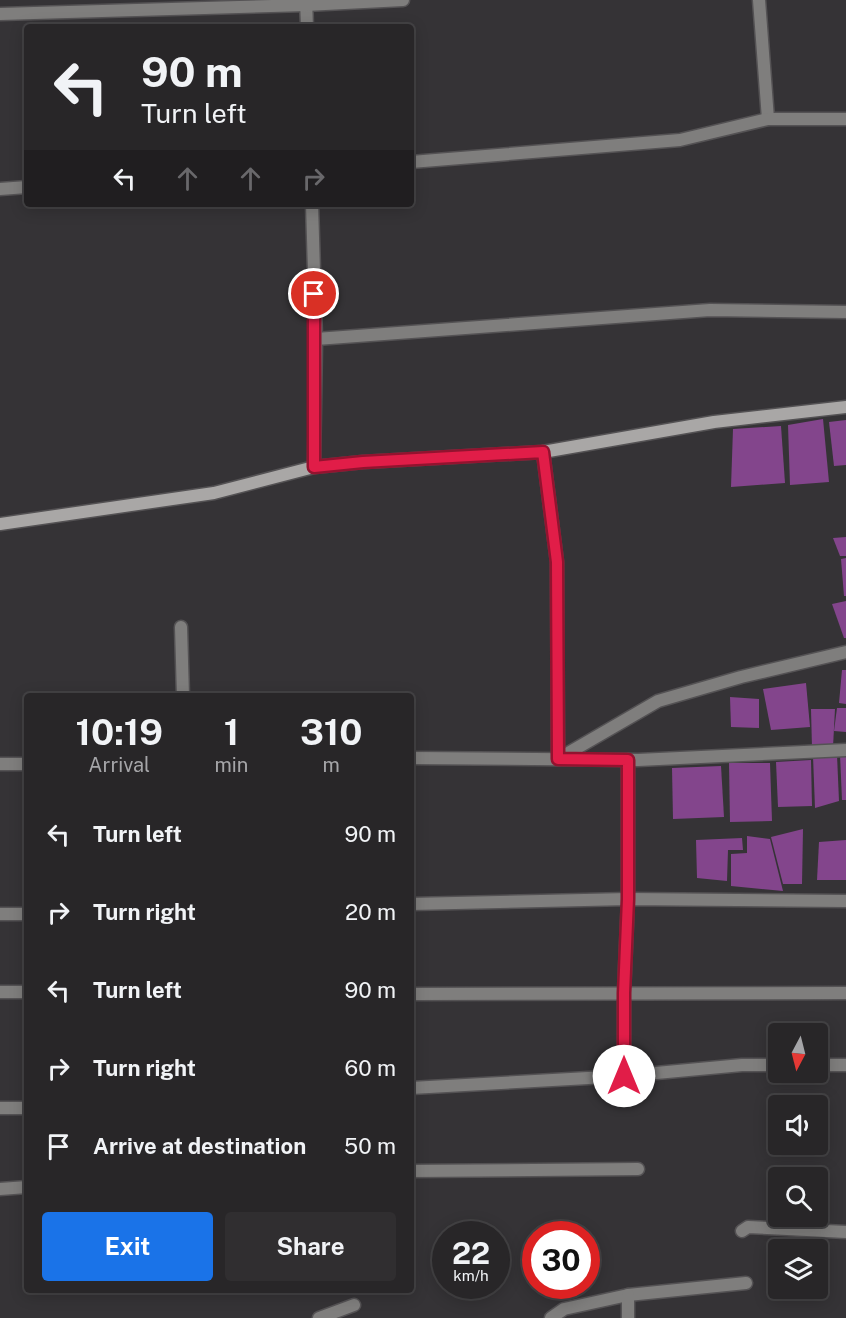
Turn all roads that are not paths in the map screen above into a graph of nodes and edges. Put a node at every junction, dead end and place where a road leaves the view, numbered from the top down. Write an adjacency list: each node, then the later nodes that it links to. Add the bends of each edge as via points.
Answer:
1 (403, 0): 3 (street)
2 (759, 0): 7 (street)
3 (306, 3): 4 (street); 5 (street)
4 (0, 14)
5 (307, 24)
6 (846, 118): 7 (street)
7 (768, 119): 8 (street, via 680,140)
8 (414, 162)
9 (24, 187): 10 (street)
10 (0, 189)
11 (312, 207): 13 (street)
12 (846, 312): 13 (street, via 710,310)
13 (316, 339): 16 (street)
14 (846, 407): 15 (street, via 714,422)
15 (543, 452): 16 (street); 23 (street, via 557,562)
16 (314, 467): 17 (street, via 214,493)
17 (0, 524)
18 (181, 627): 20 (street)
19 (846, 652): 23 (street, via 658,701)
20 (183, 693)
21 (846, 750): 24 (street)
22 (414, 758): 23 (street)
23 (558, 759): 24 (street)
24 (628, 760): 27 (street)
25 (24, 764): 26 (street)
26 (0, 765)
27 (628, 899): 28 (street); 29 (street); 34 (street)
28 (846, 901)
29 (414, 904)
30 (0, 914): 31 (street)
31 (24, 914)
32 (0, 992): 33 (street)
33 (24, 992)
34 (624, 993): 35 (street); 36 (street); 40 (street)
35 (846, 993)
36 (414, 994)
37 (768, 1065): 40 (street)
38 (828, 1065): 39 (street)
39 (846, 1065)
40 (624, 1076): 41 (street)
41 (414, 1088)
42 (0, 1108): 43 (street)
43 (24, 1108)
44 (638, 1169): 45 (street)
45 (414, 1171)
46 (24, 1187): 47 (street)
47 (0, 1189)
48 (742, 1231): 49 (street, via 748,1227)
49 (846, 1232)
50 (746, 1283): 51 (street)
51 (628, 1295): 54 (street, via 564,1309); 55 (street)
52 (354, 1305): 53 (street)
53 (319, 1318)
54 (551, 1318)
55 (628, 1318)

